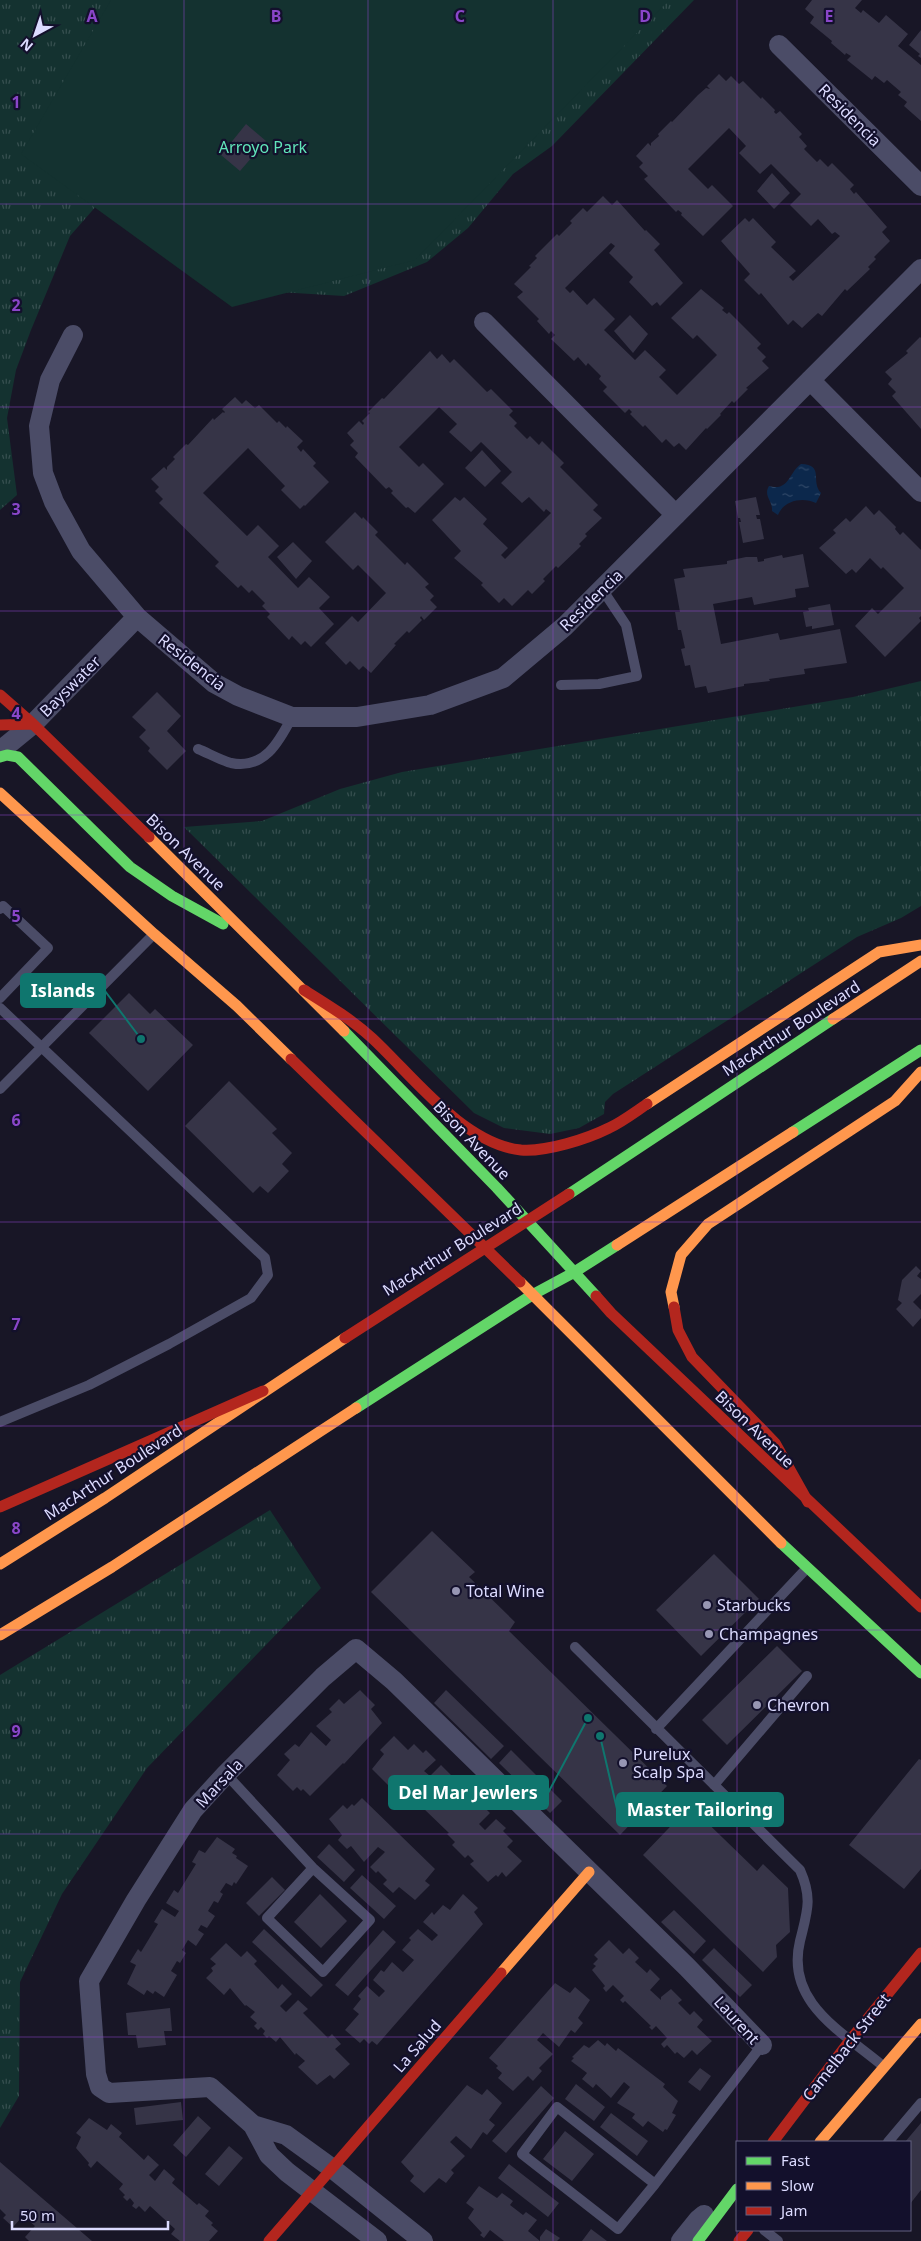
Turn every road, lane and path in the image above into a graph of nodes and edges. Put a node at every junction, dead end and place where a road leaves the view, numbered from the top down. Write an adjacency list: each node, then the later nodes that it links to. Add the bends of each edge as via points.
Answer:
1 (779, 45): 2 (street, Residencia)
2 (921, 186)
3 (921, 269): 6 (street, Residencia)
4 (484, 322): 8 (street)
5 (73, 335): 10 (street, Residencia, via 50,380 39,426 43,473 54,502 81,551)
6 (810, 380): 7 (street); 8 (street, Residencia)
7 (921, 492)
8 (676, 515): 9 (street, Residencia)
9 (602, 589): 11 (lane, via 626,625 637,676 599,684); 13 (street, Residencia, via 565,626 503,678 430,704 357,717)
10 (137, 618): 13 (street, Residencia, via 214,683); 14 (street, Bayswater)
11 (561, 685)
12 (0, 695): 14 (main road, Bison Avenue)
13 (292, 717): 16 (lane, via 280,741 266,756 249,763 231,763)
14 (32, 724): 15 (main road); 17 (street, Bayswater); 22 (main road, Bison Avenue)
15 (0, 725)
16 (198, 749)
17 (0, 751)
18 (0, 757): 22 (main road, via 7,754 18,757 102,841 154,885)
19 (0, 793): 21 (main road)
20 (0, 909): 26 (lane, via 3,906 48,948)
21 (154, 934): 28 (lane); 33 (main road, via 237,1006)
22 (251, 938): 25 (main road, Bison Avenue)
23 (921, 946): 25 (main road, via 879,952 610,1128 563,1145 521,1150 480,1136 449,1112 355,1024)
24 (921, 961): 32 (main road, MacArthur Boulevard)
25 (304, 990): 32 (main road, Bison Avenue)
26 (0, 998)
27 (0, 1008): 28 (lane)
28 (42, 1049): 31 (lane); 37 (lane, via 265,1258 268,1275 251,1298 169,1344 89,1385)
29 (921, 1050): 34 (main road)
30 (921, 1072): 38 (main road, via 895,1101 708,1224 681,1255 671,1292 678,1330 692,1357 775,1443)
31 (0, 1089)
32 (527, 1221): 33 (main road, MacArthur Boulevard); 34 (main road, Bison Avenue)
33 (485, 1247): 35 (main road); 36 (main road, MacArthur Boulevard)
34 (573, 1273): 35 (main road); 38 (main road, Bison Avenue)
35 (532, 1295): 41 (main road); 43 (main road, via 159,1538)
36 (263, 1391): 39 (main road); 40 (main road, MacArthur Boulevard, via 105,1498)
37 (1, 1420)
38 (808, 1502): 42 (main road, Bison Avenue)
39 (0, 1507)
40 (0, 1564)
41 (806, 1568): 45 (main road); 47 (lane)
42 (921, 1607)
43 (0, 1635)
44 (575, 1647): 47 (lane)
45 (921, 1673)
46 (807, 1676): 49 (lane)
47 (656, 1729): 49 (lane)
48 (226, 1774): 50 (lane); 51 (street, Marsala, via 323,1677 356,1649 394,1681); 58 (street, Marsala, via 194,1810 89,1981 96,2074 100,2087 109,2093 210,2086)
49 (714, 1785): 54 (lane, via 800,1870 809,1901 799,1948 800,1983 808,2000 821,2015)
50 (313, 1868): 50 (lane, via 370,1920 323,1972 267,1918)
51 (589, 1872): 55 (street, Laurent); 62 (main road, La Salud)
52 (921, 1953): 54 (main road, Camelback Street)
53 (921, 2024): 56 (main road)
54 (851, 2040): 56 (lane); 59 (main road, Camelback Street)
55 (762, 2045): 63 (lane, Laurent)
56 (884, 2067): 60 (main road)
57 (921, 2104): 61 (lane)
58 (253, 2125): 62 (street, Marsala, via 286,2135); 64 (street, Marsala, via 269,2155)
59 (775, 2141)
60 (821, 2141)
61 (889, 2141)
62 (333, 2169): 64 (main road, La Salud); 70 (street, Marsala)
63 (656, 2184): 63 (lane, Laurent, via 557,2107 522,2154 618,2229)
64 (312, 2192): 68 (main road, La Salud); 69 (street, Marsala)
65 (733, 2194): 71 (street, via 698,2220); 72 (main road)
66 (747, 2231): 73 (main road)
67 (765, 2231): 74 (lane)
68 (269, 2241)
69 (377, 2241)
70 (423, 2241)
71 (681, 2241)
72 (698, 2241)
73 (739, 2241)
74 (778, 2241)

